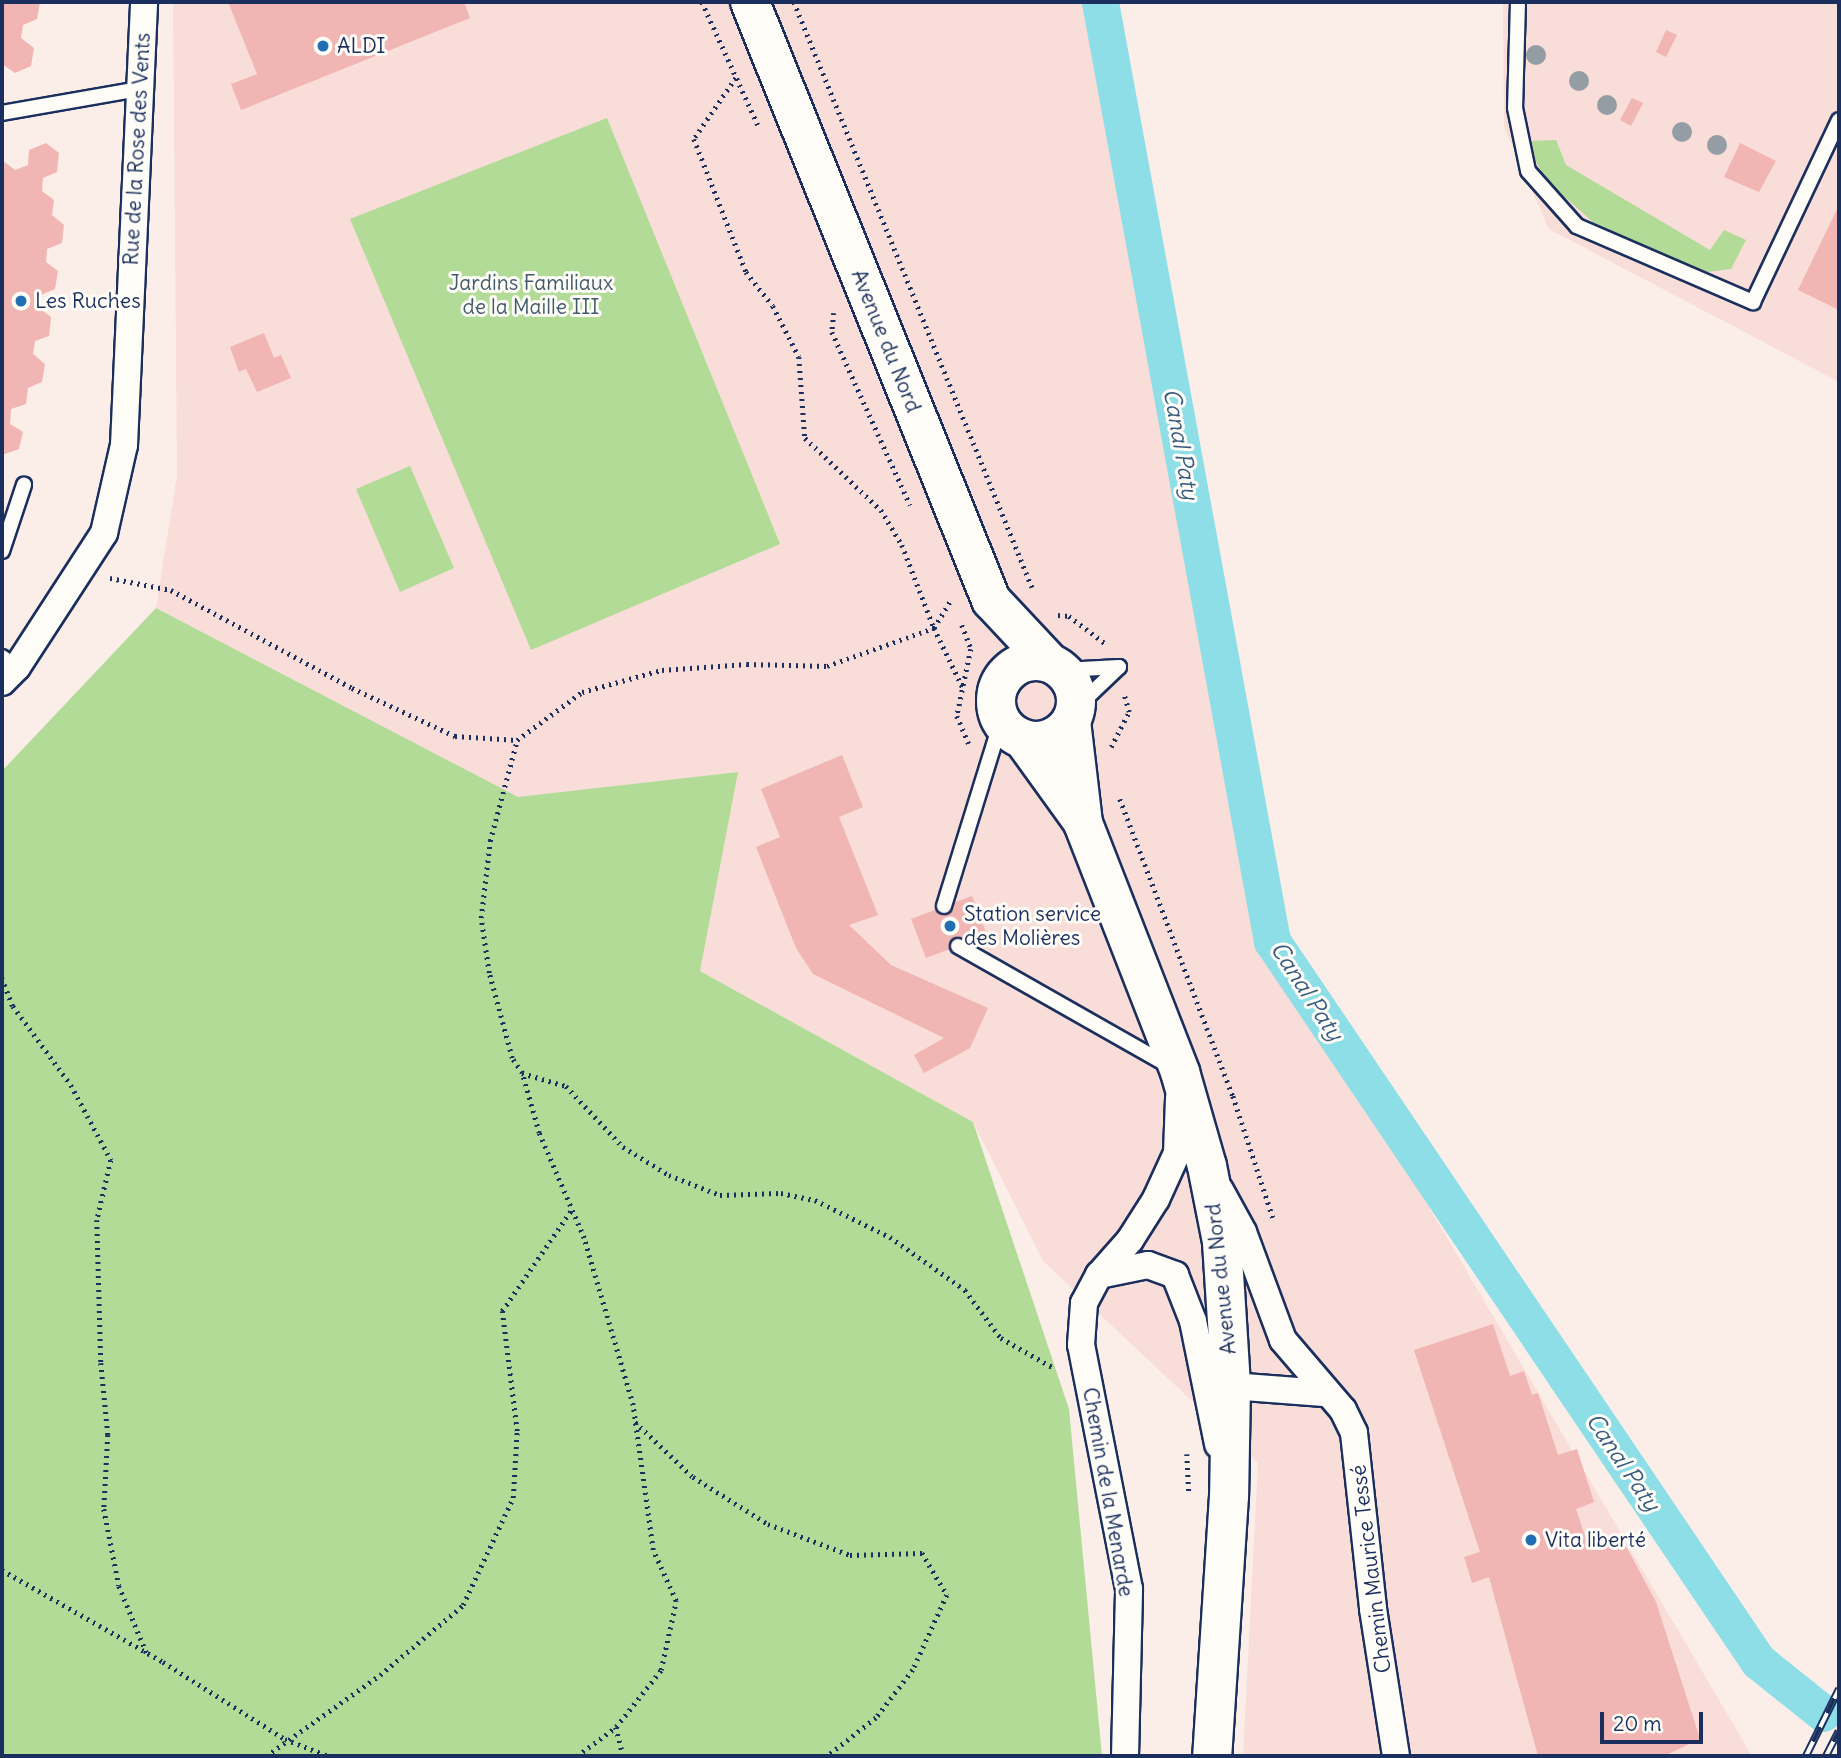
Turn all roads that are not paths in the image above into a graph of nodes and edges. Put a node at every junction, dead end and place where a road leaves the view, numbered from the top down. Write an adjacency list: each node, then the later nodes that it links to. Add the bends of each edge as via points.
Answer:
1 (144, 2): 4 (street, Rue de la Rose des Vents)
2 (750, 2): 9 (main road, Avenue du Nord)
3 (1518, 2): 6 (lane, via 1515,108 1528,171 1577,226 1753,302)
4 (140, 89): 5 (lane); 11 (street, Rue de la Rose des Vents, via 124,445 104,533)
5 (2, 113)
6 (1839, 120)
7 (24, 485): 8 (lane)
8 (2, 551)
9 (991, 600): 10 (main road, Avenue du Nord); 12 (main road)
10 (1056, 666): 12 (main road, via 1017,665); 13 (main road, via 1076,694)
11 (7, 669)
12 (1001, 682): 14 (main road, via 996,695)
13 (1074, 714): 14 (main road, via 1050,739); 15 (main road, Avenue du Nord)
14 (1012, 730): 15 (main road, Avenue du Nord); 16 (lane)
15 (1083, 823): 18 (main road, Avenue du Nord)
16 (944, 906)
17 (958, 946): 18 (lane)
18 (1180, 1072): 19 (main road, Avenue du Nord); 20 (street, Chemin de la Menarde, via 1177,1153 1150,1210)
19 (1207, 1166): 21 (main road, Avenue du Nord, via 1222,1241); 22 (street, Chemin Maurice Tessé, via 1243,1233 1283,1340)
20 (1099, 1275): 23 (street, via 1148,1265 1175,1275 1193,1321); 24 (street, Chemin de la Menarde, via 1084,1303 1081,1345 1129,1589)
21 (1231, 1386): 22 (street); 23 (main road, Avenue du Nord)
22 (1324, 1393): 26 (street, Chemin Maurice Tessé, via 1343,1410 1354,1433 1373,1609)
23 (1229, 1496): 25 (main road, Avenue du Nord)
24 (1125, 1756)
25 (1212, 1756)
26 (1396, 1756)

